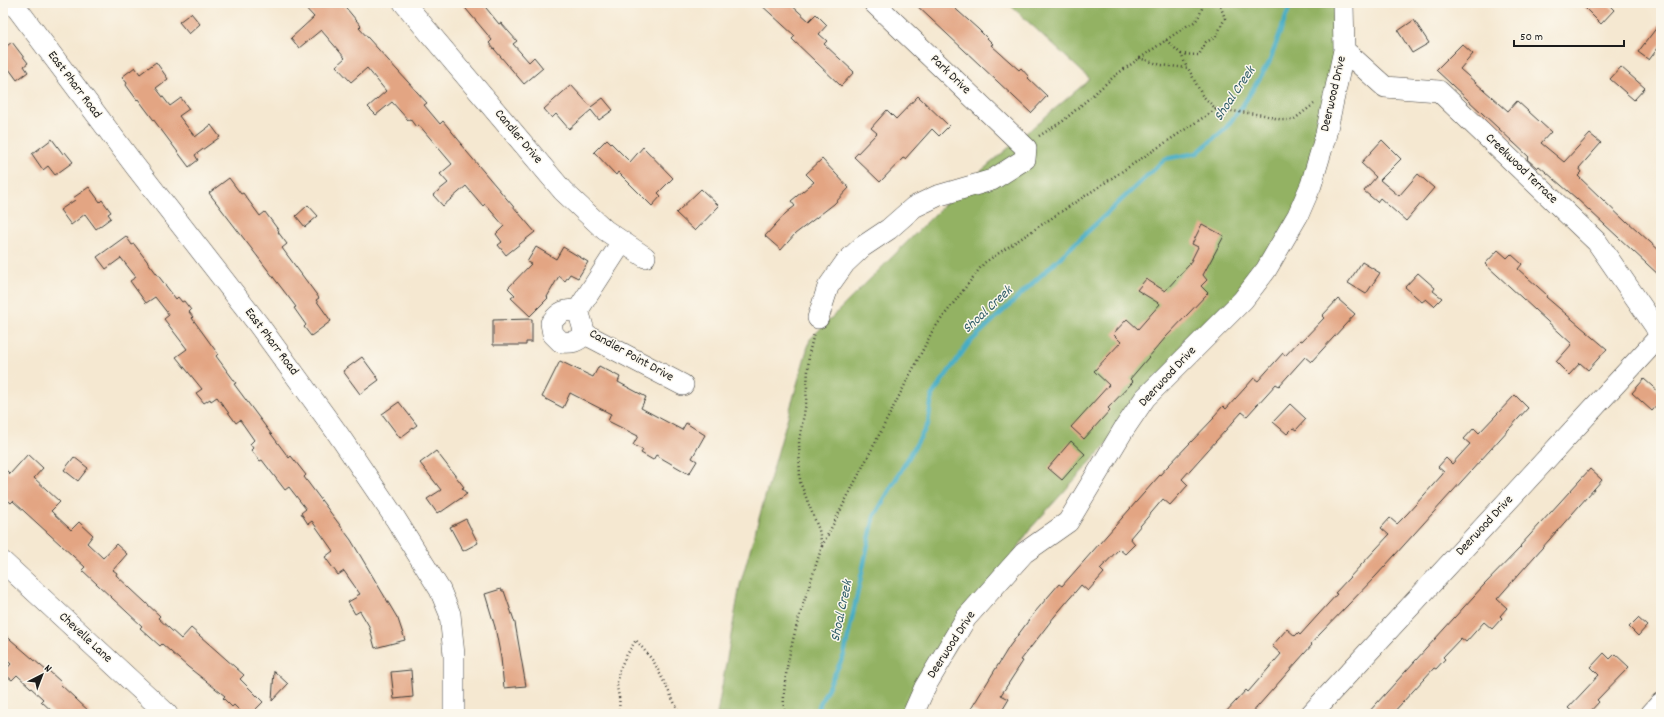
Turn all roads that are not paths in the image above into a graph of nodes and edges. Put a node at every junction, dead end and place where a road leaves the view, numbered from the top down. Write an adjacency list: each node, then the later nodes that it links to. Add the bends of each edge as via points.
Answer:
1 (14, 3): 16 (street, East Pharr Road, via 135,166 277,350 338,434 424,563 450,614 454,655)
2 (404, 3): 6 (street, Candler Drive, via 563,191 605,230)
3 (874, 3): 9 (street, Park Drive, via 1026,148 1025,159 992,180 937,196 914,207 845,263 828,287)
4 (1343, 3): 5 (street, Deerwood Drive)
5 (1344, 50): 11 (street, Creekwood Terrace, via 1385,86 1439,91 1597,242 1655,326); 17 (street, Deerwood Drive, via 1311,185 1298,215 1266,270 1244,300 1145,398 1068,522 1024,553 966,618 925,687)
6 (622, 242): 7 (street, Candler Drive); 8 (street)
7 (645, 257)
8 (578, 310): 10 (street, Candler Point Drive); 10 (street, via 566,310 557,314 551,323 553,334 561,342 571,343 578,341)
9 (818, 318)
10 (585, 334): 12 (street, Candler Point Drive)
11 (1660, 338): 18 (street, Deerwood Drive)
12 (683, 384)
13 (3, 562): 15 (street, Chevelle Lane)
14 (1661, 703): 19 (street)
15 (167, 714)
16 (454, 714)
17 (913, 714)
18 (1311, 714)
19 (1651, 714)

